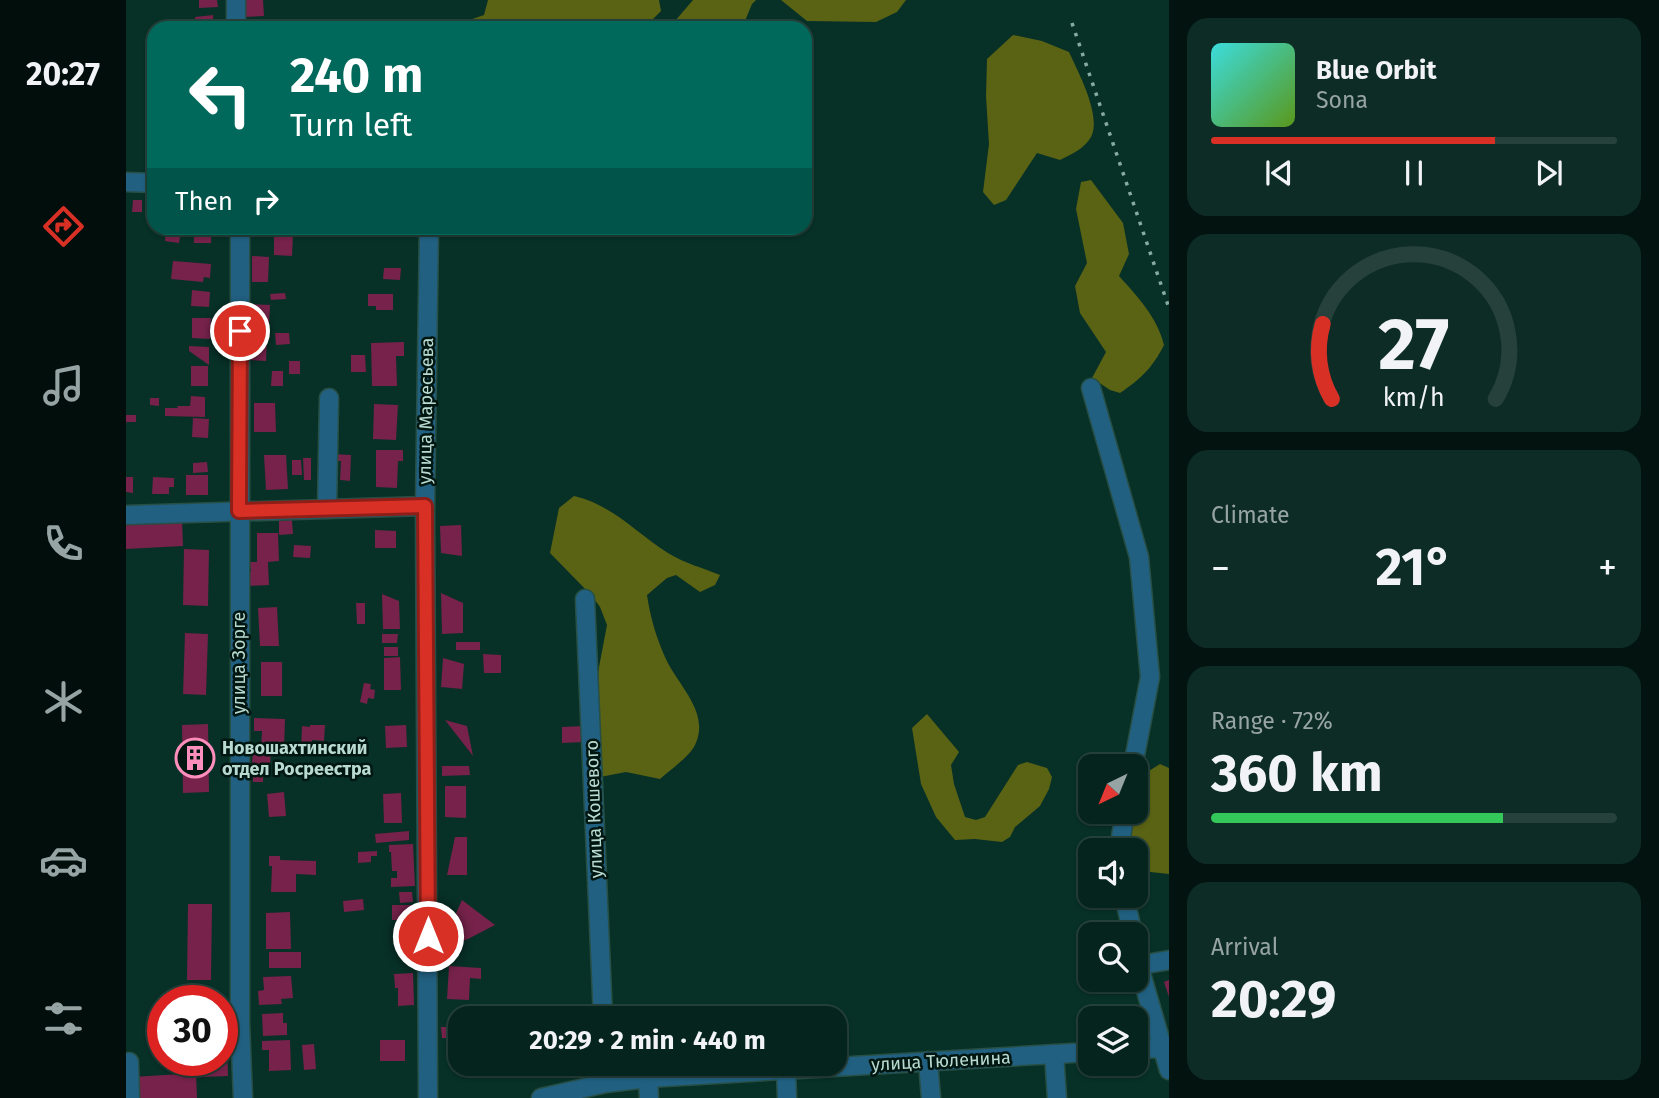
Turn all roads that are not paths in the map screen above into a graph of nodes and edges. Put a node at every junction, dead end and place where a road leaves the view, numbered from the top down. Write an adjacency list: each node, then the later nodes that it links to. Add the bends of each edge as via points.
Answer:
1 (236, 0): 2 (street)
2 (236, 21)
3 (126, 182): 4 (street)
4 (147, 183)
5 (240, 235): 11 (street, улица Зорге)
6 (429, 235): 9 (street, улица Маресьева)
7 (1091, 388): 14 (street, via 1139,557 1150,677)
8 (329, 398): 10 (street)
9 (425, 506): 10 (street); 34 (street, улица Маресьева)
10 (327, 509): 11 (street)
11 (239, 511): 12 (street); 33 (street, улица Зорге)
12 (126, 514)
13 (585, 599): 18 (street, улица Кошевого)
14 (1135, 754)
15 (1148, 957): 16 (street)
16 (1169, 960)
17 (1147, 992): 19 (street)
18 (602, 1006)
19 (1162, 1048): 20 (street); 26 (street)
20 (1148, 1049)
21 (1078, 1053): 22 (street, улица Тюленина)
22 (1054, 1054): 23 (street, улица Тюленина); 39 (street)
23 (928, 1061): 25 (street, улица Тюленина); 38 (street)
24 (129, 1062): 32 (street)
25 (847, 1066)
26 (1169, 1070)
27 (606, 1076): 31 (street)
28 (682, 1076): 30 (street, улица Тюленина)
29 (786, 1076): 37 (street)
30 (648, 1078): 31 (street, улица Тюленина); 36 (street)
31 (606, 1083): 35 (street, улица Тюленина)
32 (130, 1098)
33 (243, 1098)
34 (428, 1098)
35 (541, 1098)
36 (649, 1098)
37 (788, 1098)
38 (931, 1098)
39 (1057, 1098)

